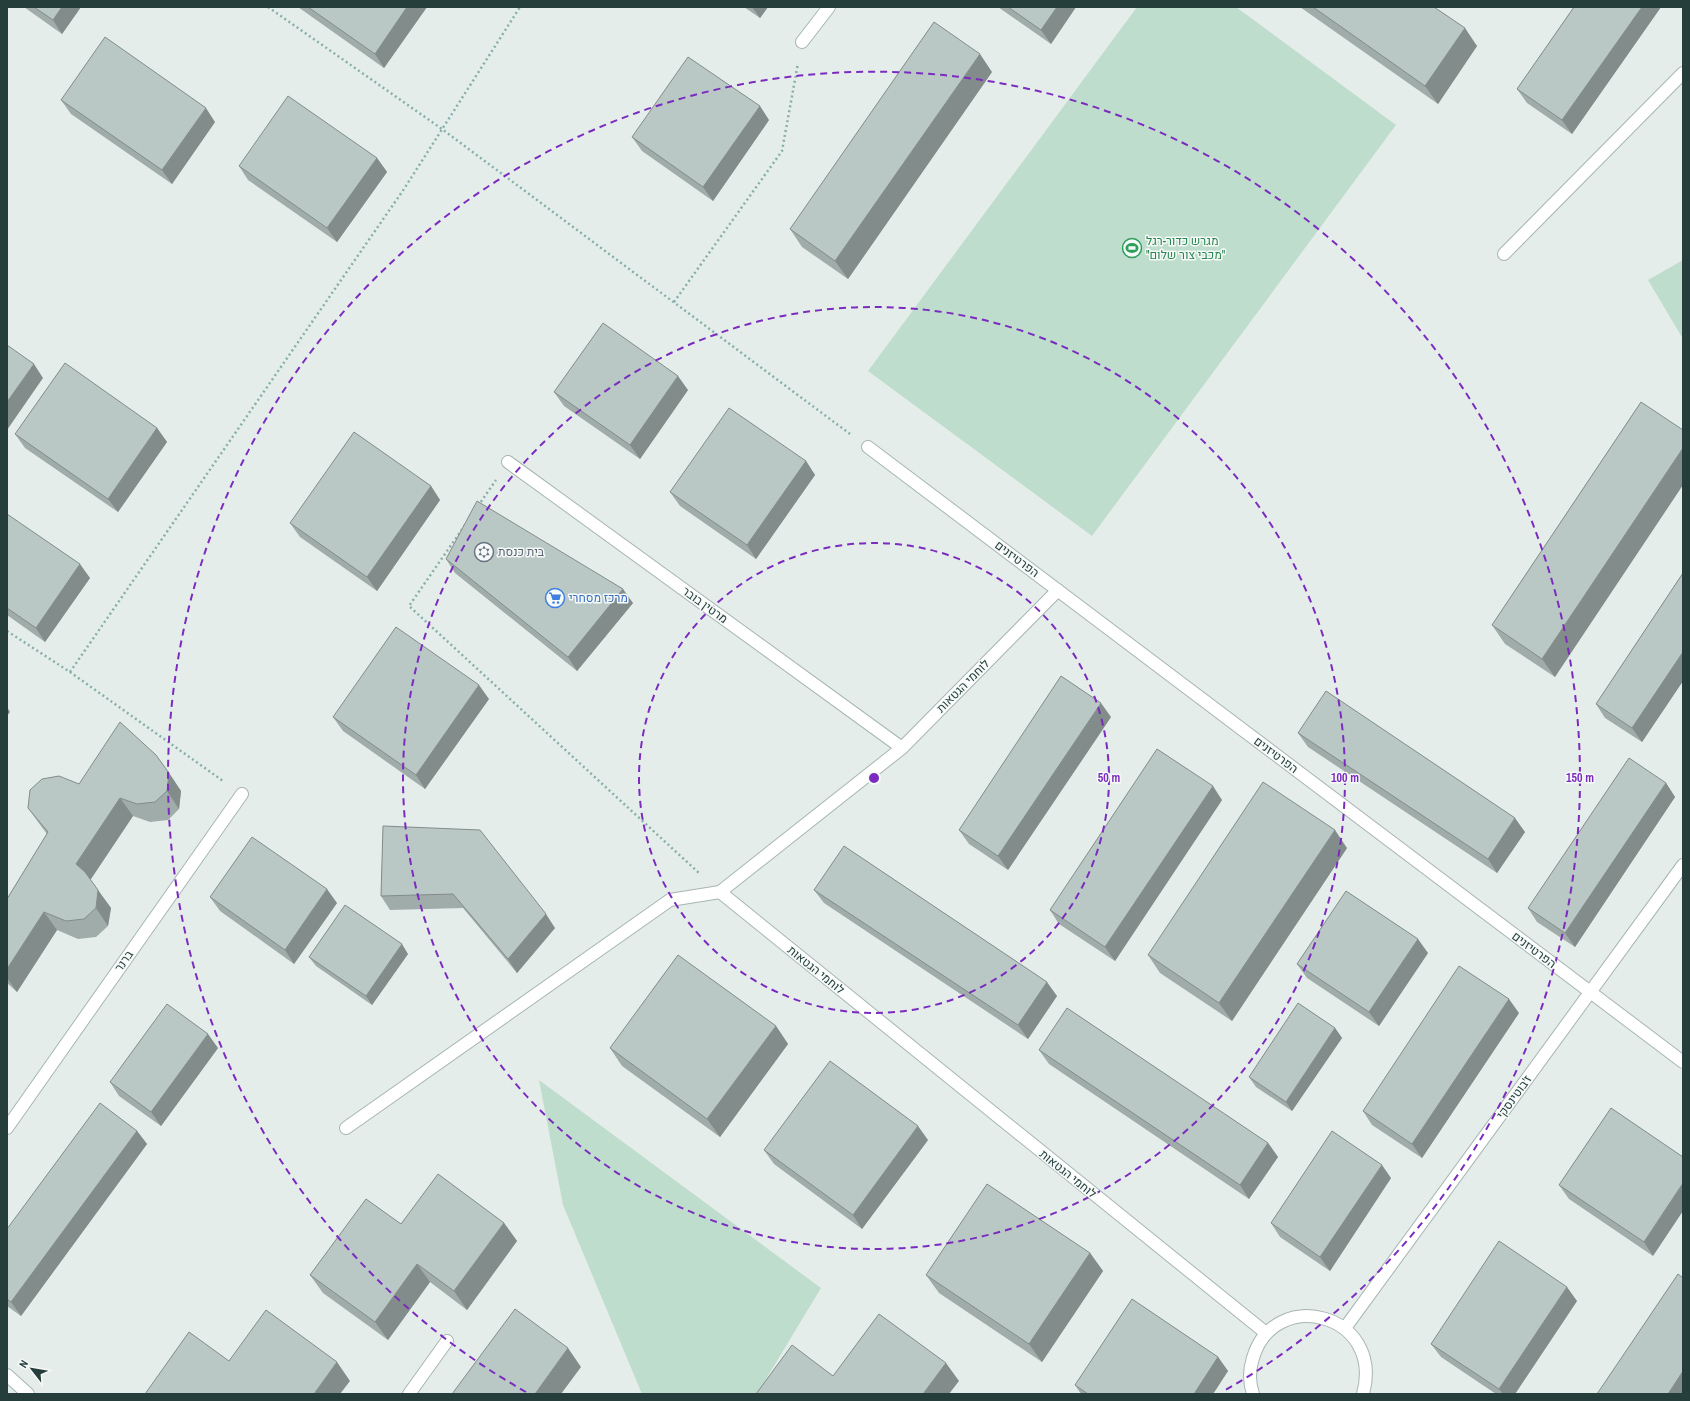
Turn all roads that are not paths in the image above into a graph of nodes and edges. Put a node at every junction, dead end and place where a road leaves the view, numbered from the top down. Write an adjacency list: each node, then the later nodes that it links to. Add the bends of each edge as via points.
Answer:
1 (829, 7): 2 (street)
2 (802, 42)
3 (1683, 73): 4 (street)
4 (1504, 254)
5 (868, 447): 7 (street, הפרטיזנים)
6 (508, 462): 8 (street, מרטין בובר)
7 (1058, 590): 8 (street, לוחמי הגטאות); 12 (street, הפרטיזנים)
8 (902, 748): 11 (street, לוחמי הגטאות)
9 (242, 794): 14 (street, ברנר)
10 (1683, 865): 12 (street, ז'בוטינסקי)
11 (720, 892): 15 (street, via 670,900); 17 (street, לוחמי הגטאות)
12 (1590, 992): 13 (street, הפרטיזנים); 16 (street, ז'בוטינסקי)
13 (1683, 1062)
14 (7, 1128)
15 (346, 1128)
16 (1345, 1328): 17 (street, via 1326,1318 1305,1316 1284,1321); 23 (street, via 1358,1342 1366,1360 1367,1379)
17 (1266, 1334): 22 (street, via 1255,1349 1250,1368 1250,1386)
18 (447, 1341): 21 (street)
19 (7, 1375): 20 (street)
20 (28, 1394)
21 (409, 1394)
22 (1253, 1394)
23 (1363, 1394)

